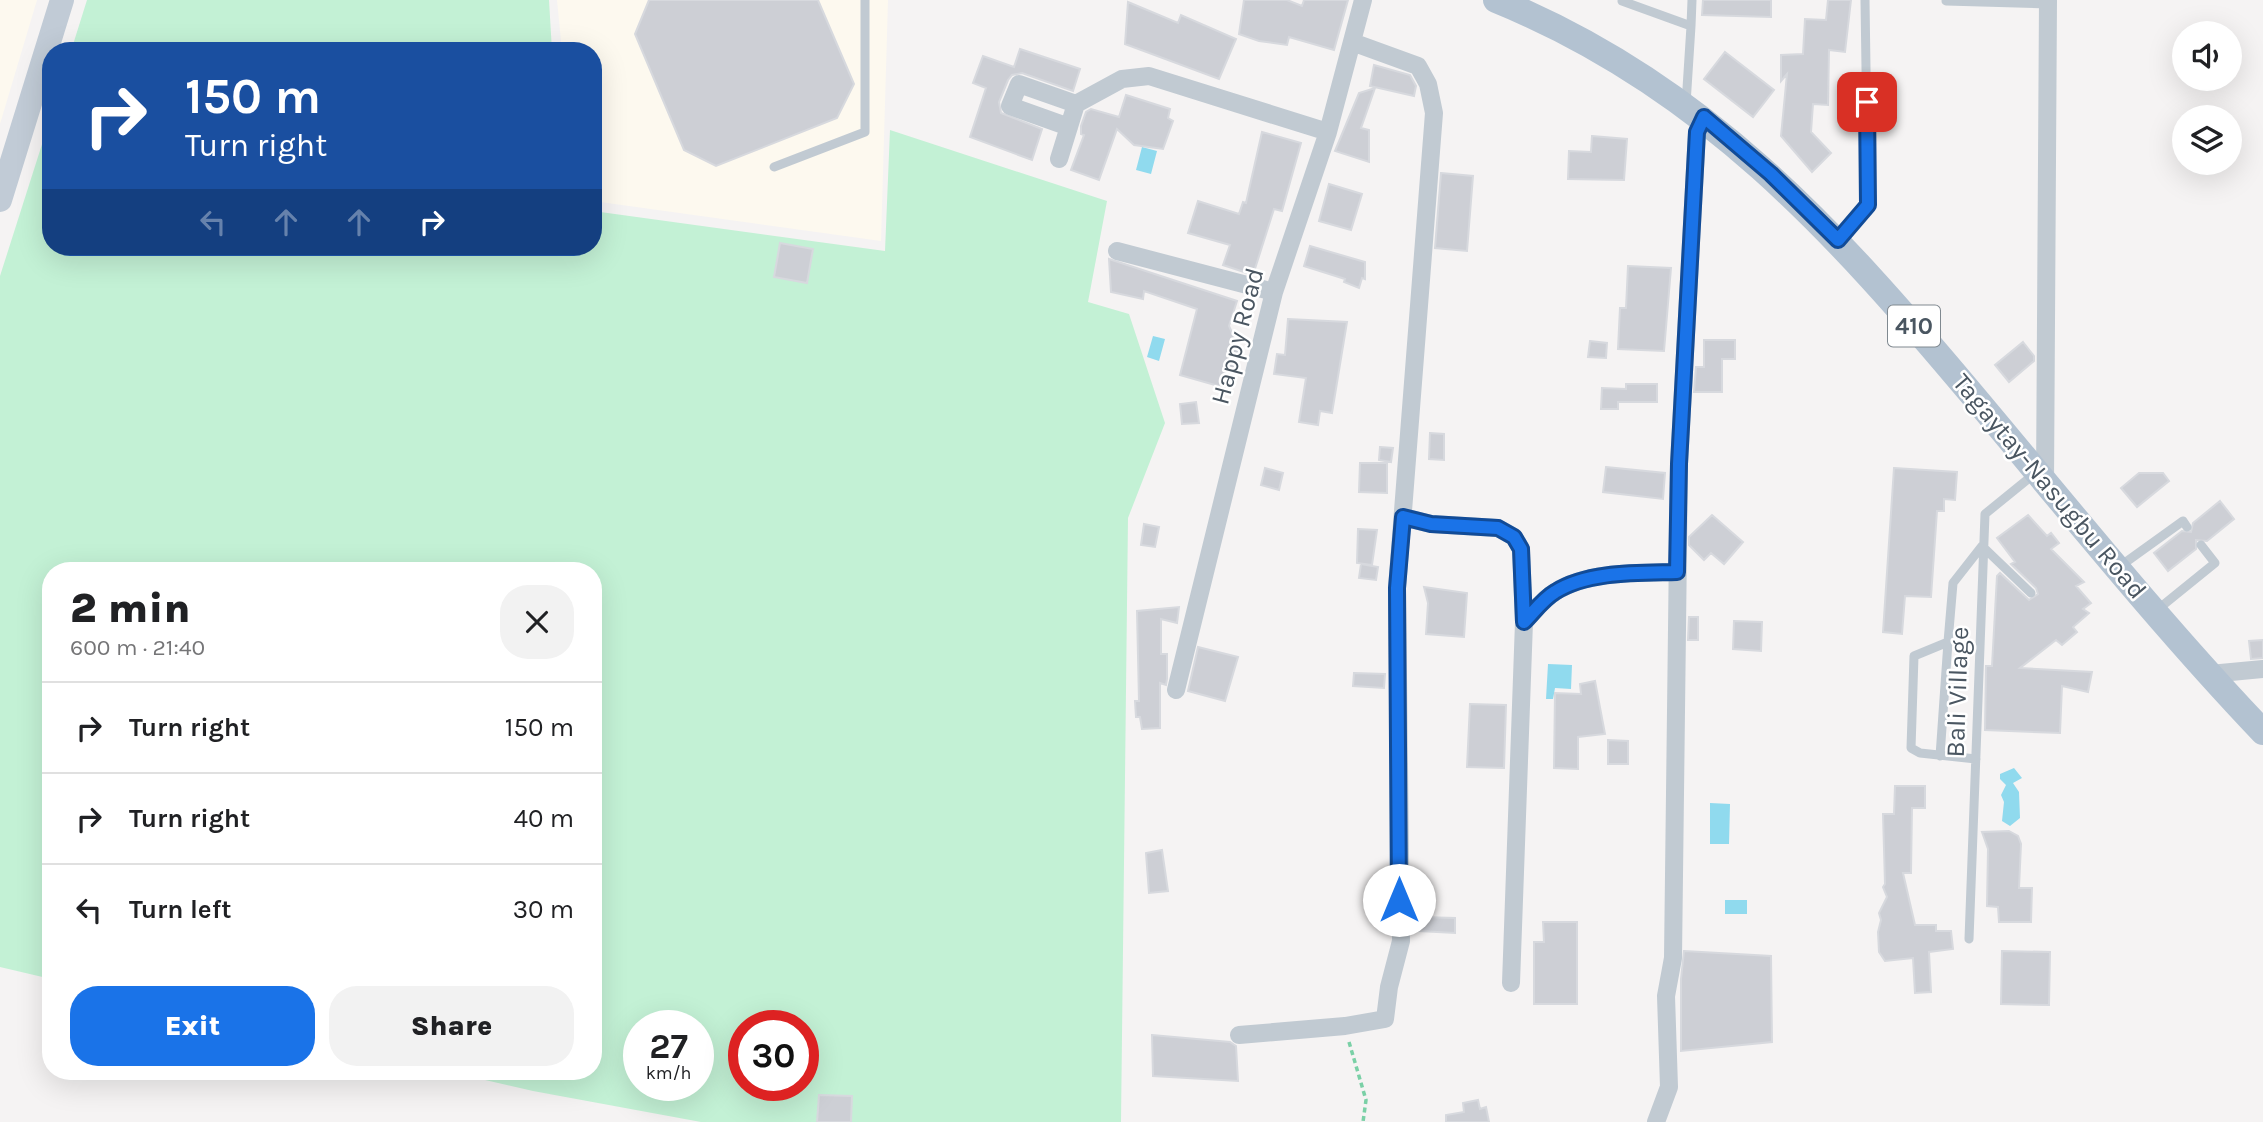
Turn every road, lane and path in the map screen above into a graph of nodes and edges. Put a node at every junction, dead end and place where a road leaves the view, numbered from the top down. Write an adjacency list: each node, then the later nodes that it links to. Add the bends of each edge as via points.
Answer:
1 (62, 0): 11 (street)
2 (865, 0): 19 (lane, via 865,132)
3 (1363, 0): 12 (street, Happy Road)
4 (1496, 0): 15 (main road, Tagaytay-Nasugbu Road / 410, via 1627,66)
5 (1692, 0): 10 (lane)
6 (1865, 0): 21 (lane, via 1868,205)
7 (1622, 1): 10 (lane)
8 (1946, 1): 9 (lane)
9 (2048, 2): 24 (street)
10 (1691, 26): 15 (lane)
11 (49, 42)
12 (1352, 42): 17 (street, Happy Road); 25 (street, via 1418,66 1428,84 1434,113)
13 (42, 65): 20 (street)
14 (1076, 104): 16 (street); 16 (street, via 1019,83 1010,106); 17 (street, via 1122,79 1149,76)
15 (1695, 111): 21 (main road, Tagaytay-Nasugbu Road / 410, via 1771,174); 30 (street)
16 (1069, 127): 18 (street)
17 (1328, 132): 23 (street, Happy Road)
18 (1059, 159)
19 (774, 167)
20 (0, 200)
21 (1838, 240): 24 (main road, Tagaytay-Nasugbu Road / 410)
22 (1117, 251): 23 (street)
23 (1274, 292): 37 (street, Happy Road)
24 (2041, 477): 28 (lane, Bali Village, via 1984,514); 29 (main road, Tagaytay-Nasugbu Road / 410)
25 (1403, 517): 33 (street, via 1431,524 1498,528 1514,537 1521,549); 43 (street, via 1397,588 1401,941 1385,1019)
26 (2187, 527): 29 (lane, via 2183,521)
27 (2201, 545): 32 (lane, via 2216,563)
28 (1982, 546): 31 (lane); 34 (lane, via 1953,583); 40 (lane, Bali Village)
29 (2118, 568): 32 (main road, Tagaytay-Nasugbu Road / 410)
30 (1677, 572): 33 (street, via 1636,573 1567,585 1552,593); 46 (street, via 1673,958 1666,996 1669,1087)
31 (2031, 593)
32 (2155, 611): 36 (main road, Tagaytay-Nasugbu Road / 410)
33 (1524, 622): 42 (street)
34 (1948, 642): 39 (lane); 39 (lane, via 1914,656 1912,684 1910,748)
35 (2263, 669): 36 (street)
36 (2210, 674): 38 (main road, Tagaytay-Nasugbu Road / 410)
37 (1176, 690)
38 (2263, 732)
39 (1940, 755): 40 (lane)
40 (1976, 759): 41 (lane, Bali Village)
41 (1969, 939)
42 (1511, 983)
43 (1345, 1027): 44 (street); 45 (path, via 1366,1100)
44 (1239, 1035)
45 (1363, 1122)
46 (1656, 1122)

